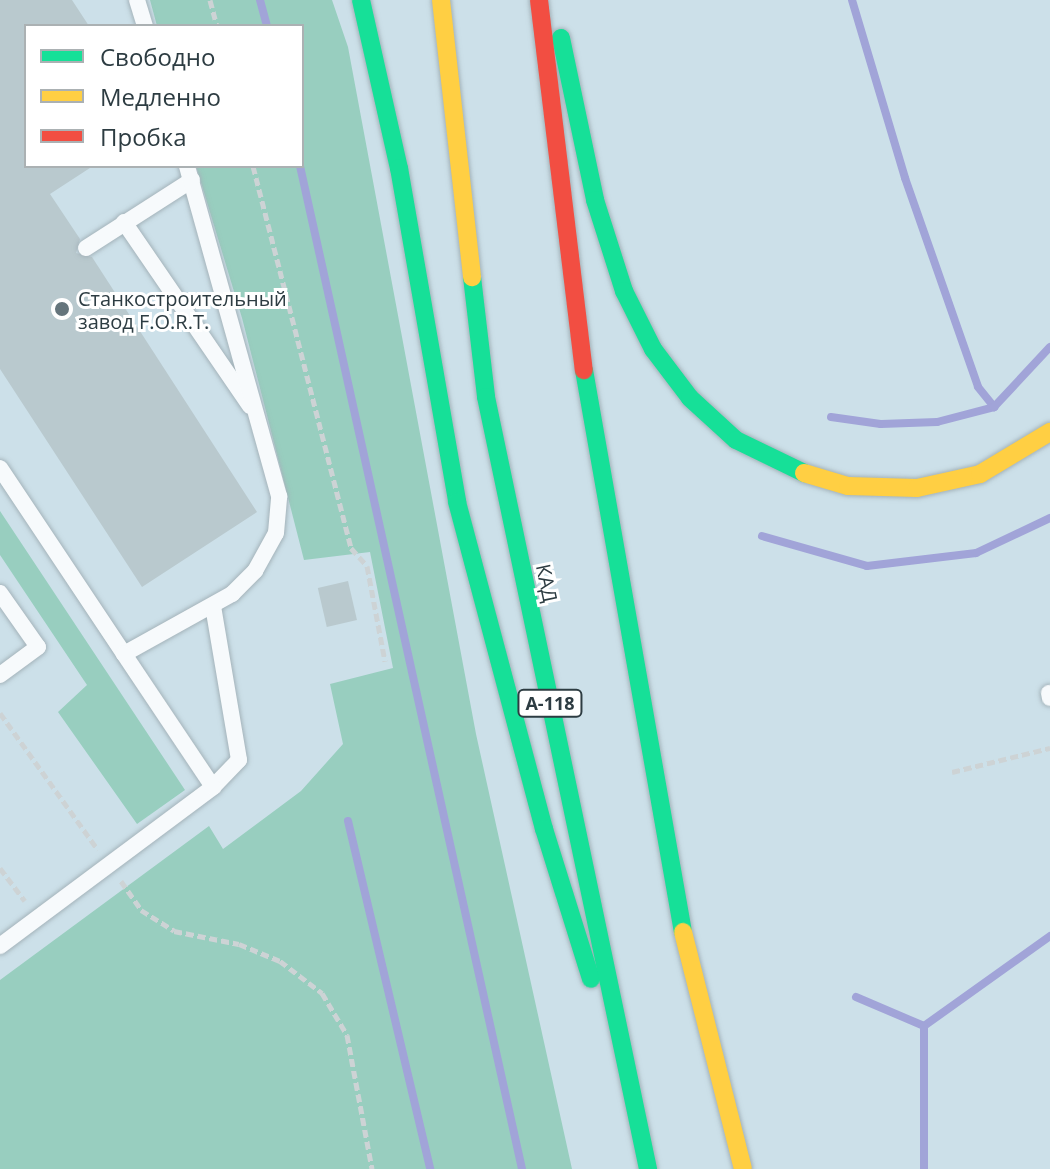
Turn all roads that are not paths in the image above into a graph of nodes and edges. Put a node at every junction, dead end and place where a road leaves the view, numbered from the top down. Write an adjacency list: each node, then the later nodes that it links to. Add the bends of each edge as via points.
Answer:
1 (137, 0): 6 (lane)
2 (361, 0): 19 (main road, via 399,168 457,502 544,829)
3 (441, 0): 19 (main road, КАД / А-118, via 486,397)
4 (539, 0): 21 (main road, via 591,427 685,946)
5 (553, 0): 11 (main road, via 595,200 624,291 653,349 690,398 736,440 794,470 848,486 917,488 980,474)
6 (144, 24)
7 (190, 173): 8 (lane); 10 (lane)
8 (124, 222): 9 (lane); 10 (lane)
9 (86, 248)
10 (258, 419): 14 (lane, via 279,496 276,533 255,571)
11 (1050, 432)
12 (0, 468): 15 (lane)
13 (0, 593): 16 (lane, via 38,647)
14 (213, 606): 15 (lane); 17 (lane, via 239,760)
15 (124, 654): 17 (lane)
16 (0, 675)
17 (213, 787): 18 (lane)
18 (0, 946)
19 (643, 1147): 20 (main road, КАД / А-118)
20 (648, 1169)
21 (743, 1169)

